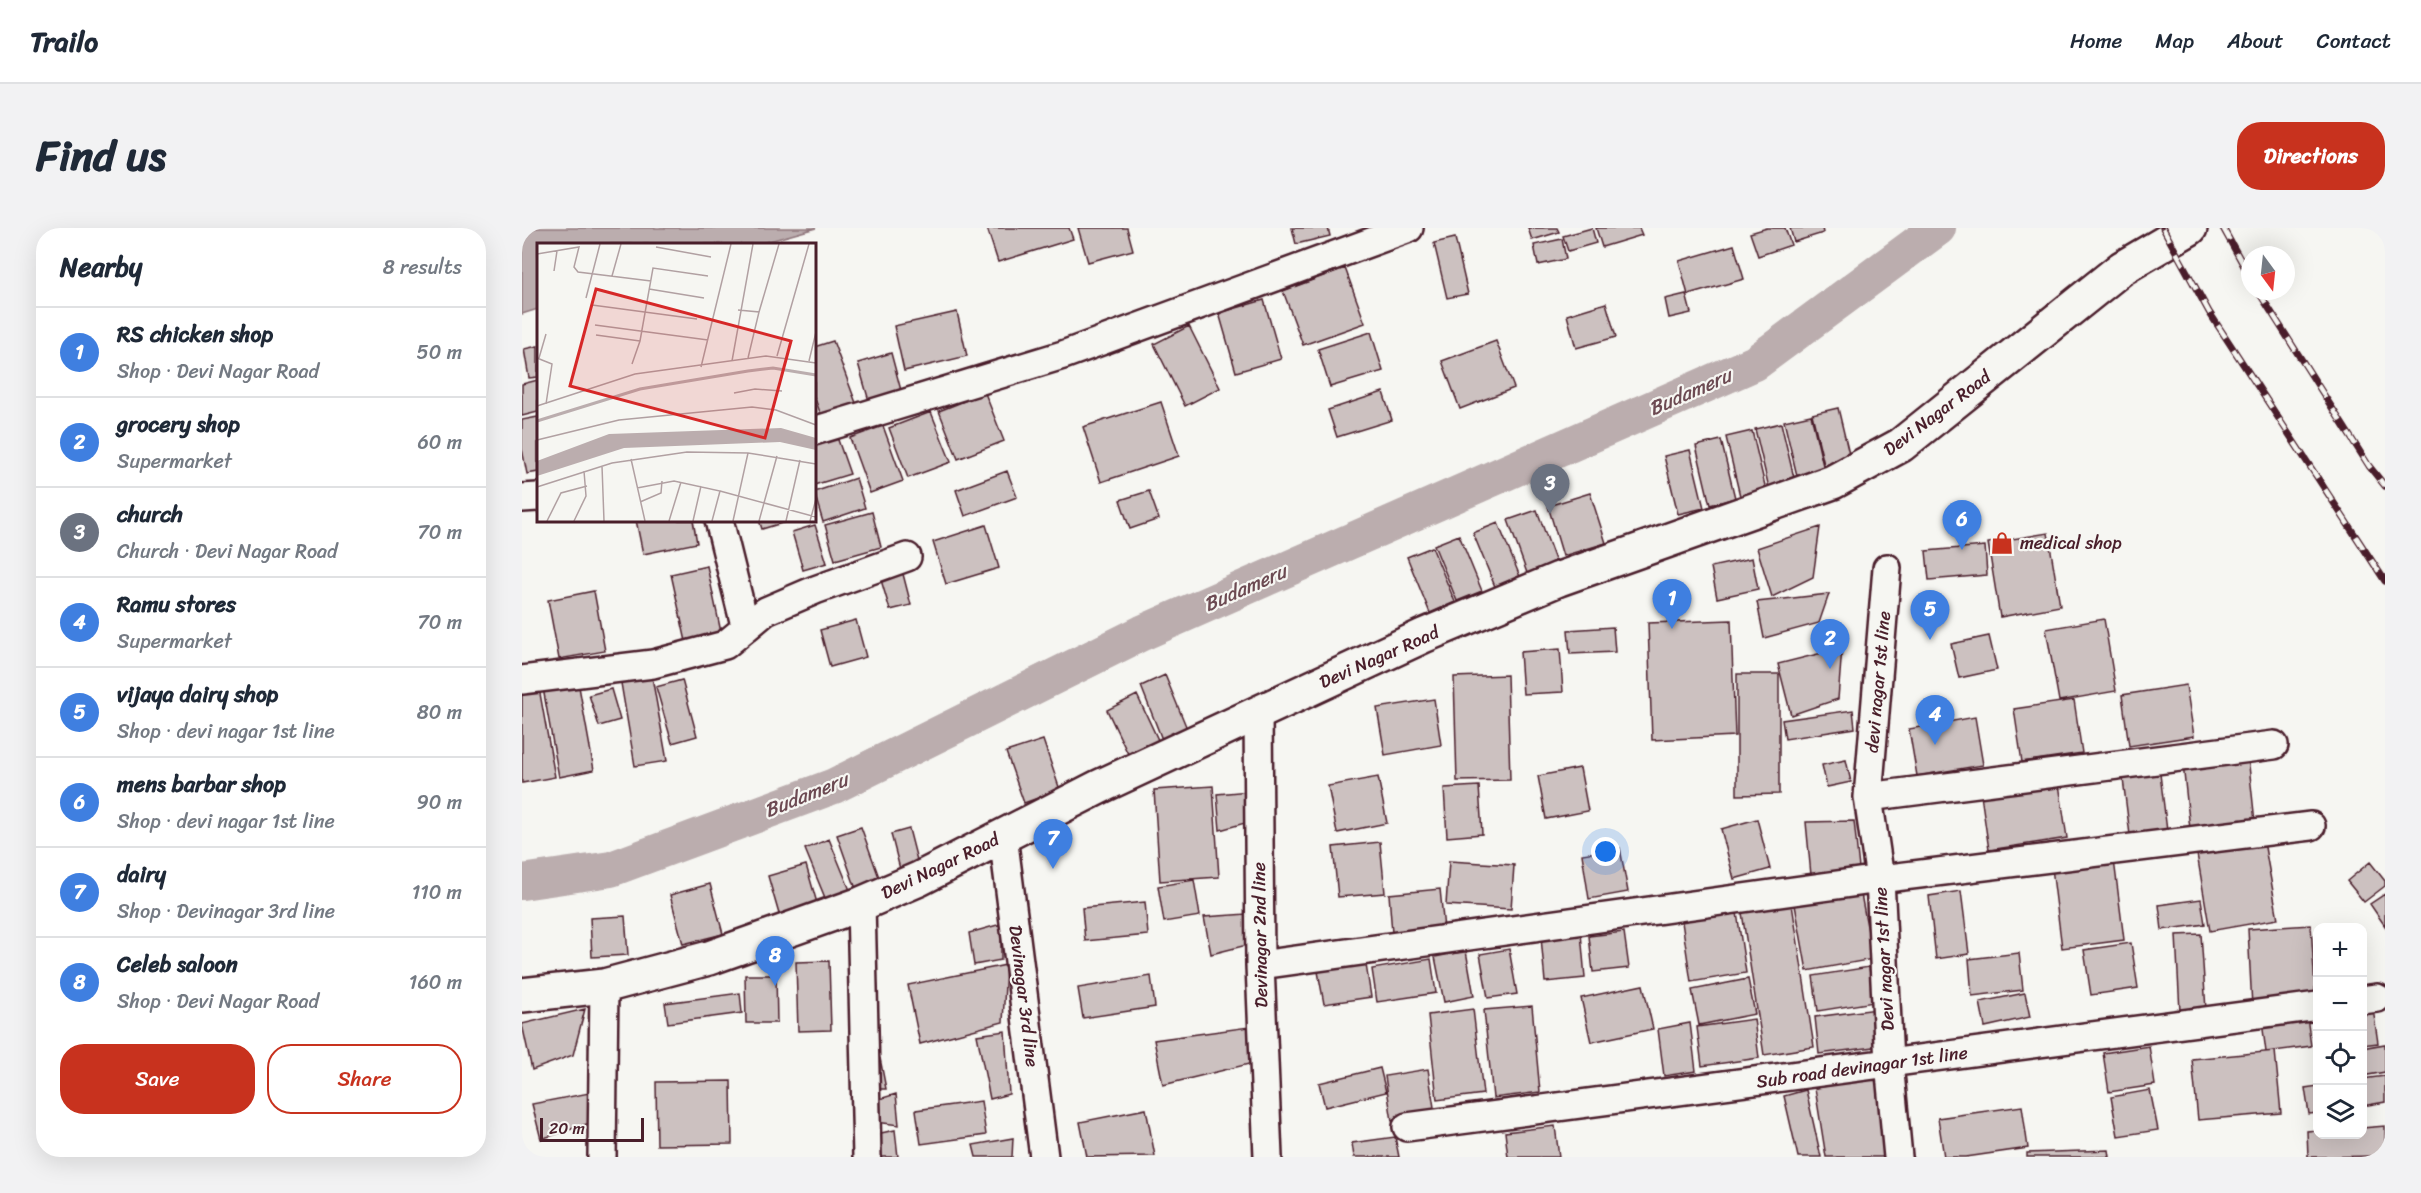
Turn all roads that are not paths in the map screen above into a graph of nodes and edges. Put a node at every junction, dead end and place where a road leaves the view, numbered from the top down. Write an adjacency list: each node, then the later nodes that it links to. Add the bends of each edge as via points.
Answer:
1 (1409, 228): 3 (street, via 1063,355)
2 (2190, 228): 11 (street, Devi Nagar Road, via 2122,268 1900,445 1833,482 1559,579)
3 (816, 430)
4 (537, 497): 5 (street)
5 (522, 498)
6 (720, 522): 9 (street)
7 (907, 557): 9 (street, via 815,590 766,611)
8 (1887, 568): 13 (street, devi nagar 1st line)
9 (746, 625): 10 (street, via 724,645 653,664)
10 (522, 680)
11 (1258, 712): 15 (street, Devi Nagar Road); 18 (street, Devinagar 2nd line)
12 (2274, 745): 13 (street)
13 (1868, 796): 16 (street, Devi nagar 1st line)
14 (2311, 826): 16 (street)
15 (1003, 836): 17 (street, Devi Nagar Road); 26 (street, Devinagar 3rd line)
16 (1880, 879): 18 (street); 22 (street, Devi nagar 1st line)
17 (861, 904): 19 (street, Devi Nagar Road, via 709,958); 25 (street)
18 (1260, 965): 27 (street, Devinagar 2nd line)
19 (604, 986): 20 (street, Devi Nagar Road); 24 (street)
20 (522, 995)
21 (2313, 1007): 22 (street, Sub road devinagar 1st line)
22 (1889, 1063): 23 (street, Sub road devinagar 1st line); 28 (street, Devi nagar 1st line)
23 (1407, 1127)
24 (602, 1157)
25 (867, 1157)
26 (1044, 1157)
27 (1268, 1157)
28 (1898, 1157)

